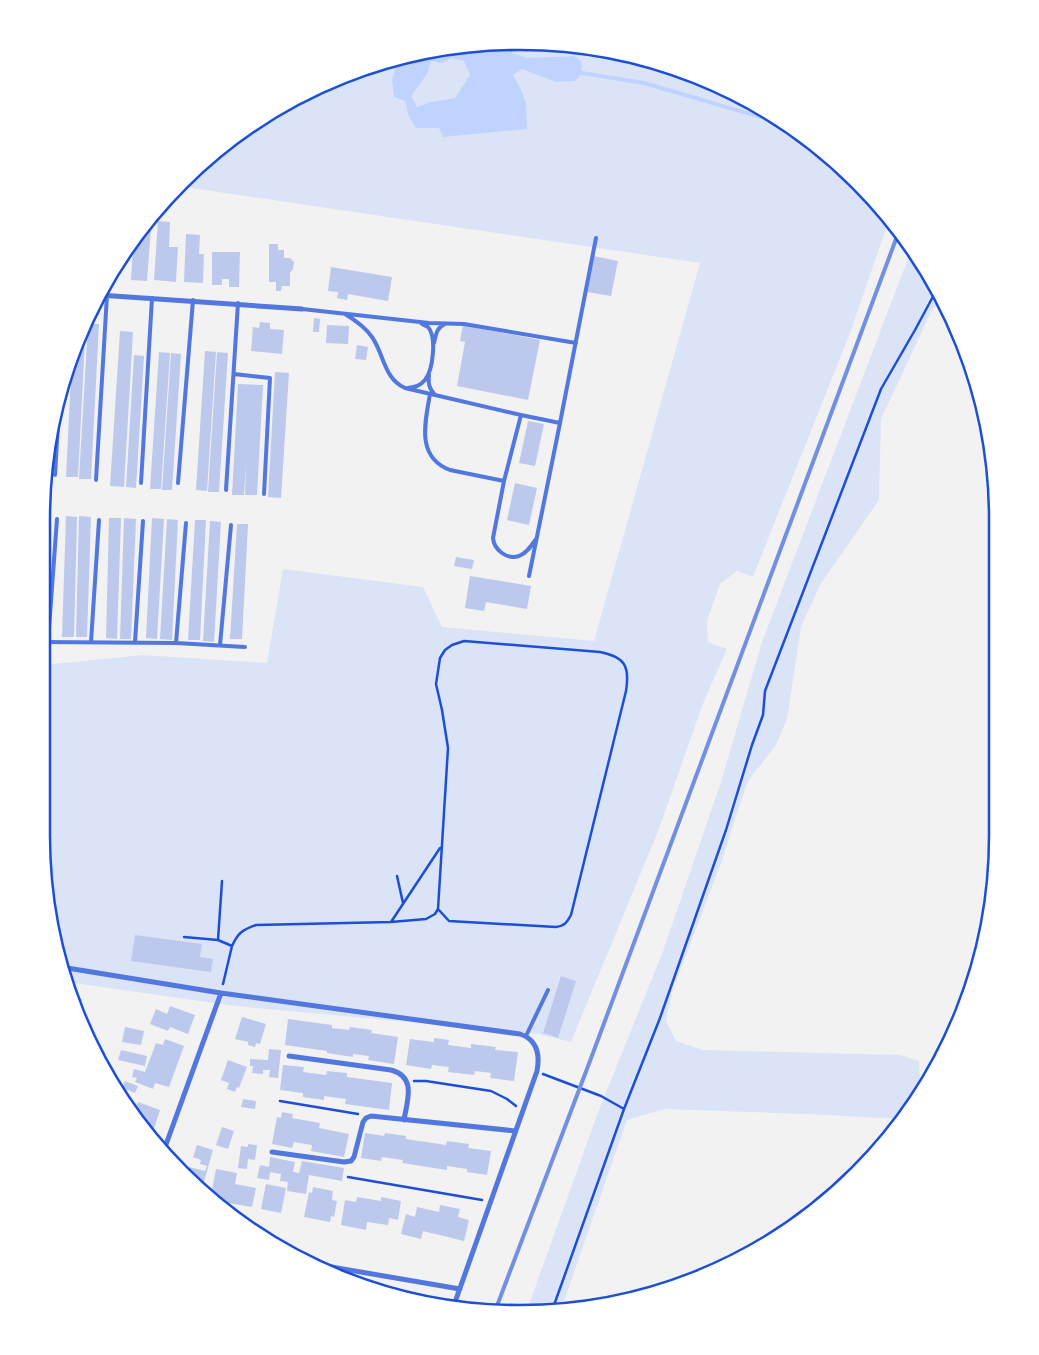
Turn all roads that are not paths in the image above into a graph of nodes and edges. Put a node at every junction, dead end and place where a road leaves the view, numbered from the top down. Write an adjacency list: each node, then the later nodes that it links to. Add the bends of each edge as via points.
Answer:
1 (596, 238): 11 (lane)
2 (107, 295): 4 (street)
3 (106, 298): 22 (lane)
4 (152, 298): 5 (street); 24 (lane)
5 (193, 300): 6 (street); 25 (lane)
6 (238, 304): 7 (street); 14 (lane)
7 (302, 309): 8 (lane)
8 (344, 313): 9 (lane); 15 (lane, via 366,329 394,381)
9 (419, 322): 10 (lane); 12 (lane, via 428,328)
10 (448, 323): 11 (lane); 12 (lane, via 438,328)
11 (576, 343): 19 (lane)
12 (433, 345): 13 (lane)
13 (429, 372): 15 (lane, via 416,387); 17 (lane, via 428,382)
14 (234, 374): 26 (lane); 27 (lane, via 270,378)
15 (406, 388): 16 (lane)
16 (430, 394): 17 (lane); 23 (lane, via 424,433 434,459 450,470)
17 (435, 396): 18 (lane)
18 (521, 415): 19 (lane); 23 (lane)
19 (560, 423): 33 (lane)
20 (58, 435): 21 (lane)
21 (56, 475)
22 (96, 480)
23 (504, 480): 33 (lane, via 493,544 504,555 520,556)
24 (141, 483)
25 (178, 483)
26 (226, 490)
27 (264, 494)
28 (57, 519): 35 (lane)
29 (99, 520): 37 (lane)
30 (144, 521): 38 (lane)
31 (186, 523): 39 (lane)
32 (231, 525): 40 (lane)
33 (538, 536): 34 (lane)
34 (529, 576)
35 (50, 615)
36 (50, 642): 37 (lane)
37 (91, 642): 38 (lane)
38 (135, 642): 39 (lane)
39 (176, 643): 40 (lane)
40 (220, 645): 41 (lane)
41 (245, 646)
42 (70, 968): 44 (street)
43 (548, 990): 45 (lane)
44 (221, 993): 45 (street); 49 (street)
45 (526, 1036): 48 (street, via 534,1044 538,1056 537,1071)
46 (289, 1056): 47 (street, via 395,1071 403,1076 409,1087)
47 (404, 1120): 48 (street); 50 (street, via 366,1118 351,1161)
48 (516, 1131): 52 (street)
49 (166, 1144)
50 (272, 1152)
51 (339, 1268): 52 (street)
52 (460, 1290): 53 (street)
53 (456, 1301)

